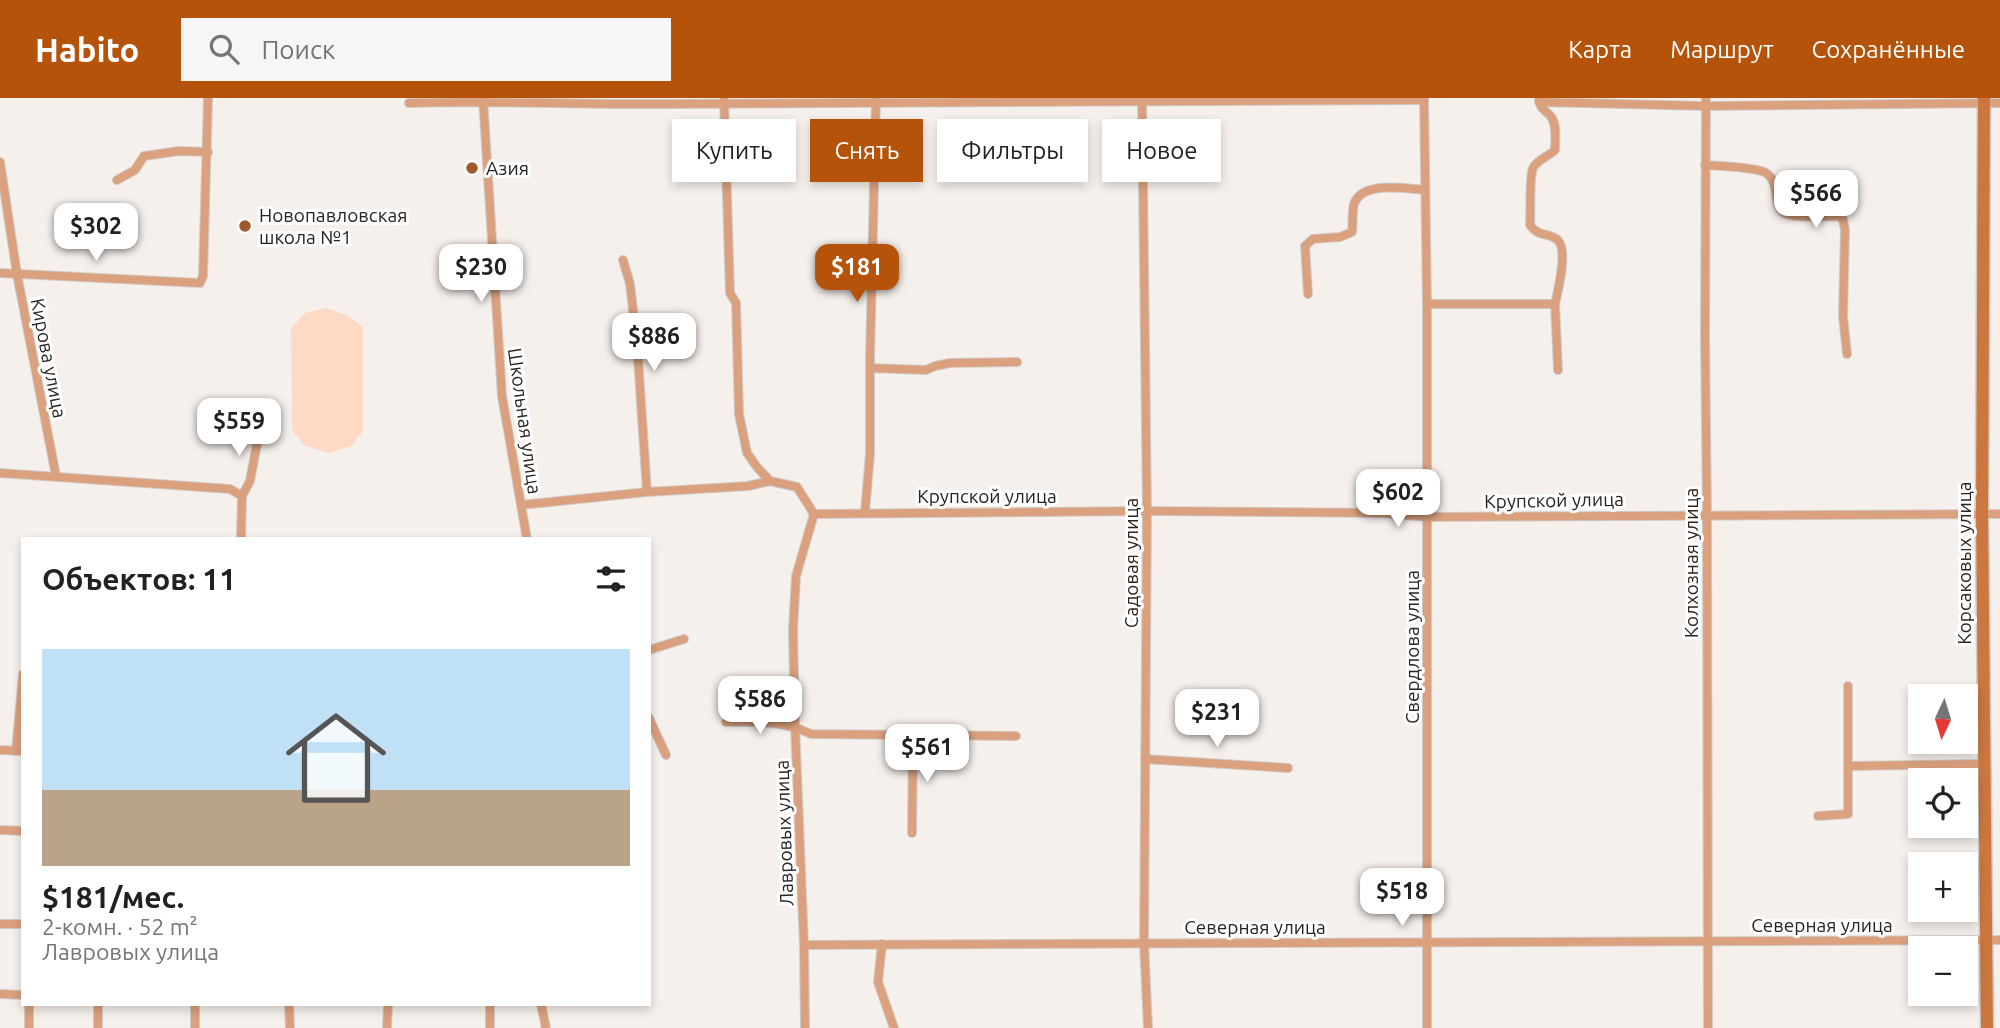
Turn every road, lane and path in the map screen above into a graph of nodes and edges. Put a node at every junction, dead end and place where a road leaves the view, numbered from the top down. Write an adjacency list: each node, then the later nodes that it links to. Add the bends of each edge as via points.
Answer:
1 (208, 98): 12 (street)
2 (1142, 99): 3 (street); 5 (street, via 1022,103); 34 (street, Садовая улица)
3 (1424, 99): 16 (street, Свердлова улица)
4 (483, 100): 7 (street, via 588,105); 10 (street); 33 (street, Школьная улица, via 502,396)
5 (876, 100): 7 (street); 25 (street)
6 (1539, 100): 9 (street); 22 (street, via 1555,128 1555,150 1533,169 1530,225 1555,238 1562,249)
7 (724, 101): 30 (street, via 739,414 747,453)
8 (1984, 101): 9 (street); 11 (street); 38 (street, Корсаковых улица)
9 (1706, 102): 14 (street, Колхозная улица)
10 (409, 103)
11 (2000, 103)
12 (208, 152): 15 (street, via 144,156 135,170); 19 (street, via 200,283)
13 (0, 162): 19 (street, Кирова улица)
14 (1705, 165): 23 (street, via 1762,170 1772,178 1783,212 1843,219); 37 (street, Колхозная улица)
15 (117, 180)
16 (1425, 190): 20 (street, via 1376,188 1362,192 1354,203 1352,232 1313,239 1305,246); 21 (street, Свердлова улица)
17 (623, 260): 31 (street, via 631,284)
18 (0, 273): 19 (street)
19 (17, 274): 29 (street, Кирова улица)
20 (1308, 294)
21 (1427, 304): 22 (street); 40 (street, Свердлова улица)
22 (1555, 304): 26 (street)
23 (1847, 354)
24 (1017, 362): 25 (street, via 950,363 926,370)
25 (870, 368): 35 (street)
26 (1559, 370)
27 (260, 428): 32 (street, via 250,481)
28 (0, 473): 29 (street)
29 (56, 477): 32 (street, via 230,489)
30 (770, 481): 31 (street); 36 (street, via 797,487)
31 (647, 492): 33 (street)
32 (242, 496): 41 (street)
33 (521, 505): 42 (street, Школьная улица)
34 (1147, 511): 35 (street, Крупской улица); 40 (street, Крупской улица); 55 (street, Садовая улица)
35 (865, 512): 36 (street, Крупской улица)
36 (814, 514): 49 (street, Лавровых улица, via 796,576)
37 (1707, 514): 38 (street, Крупской улица); 40 (street, Крупской улица); 66 (street, Колхозная улица)
38 (1982, 514): 39 (street, Крупской улица); 56 (street, Корсаковых улица)
39 (2000, 514)
40 (1428, 517): 67 (street, Свердлова улица)
41 (241, 537)
42 (527, 537)
43 (684, 639): 44 (street)
44 (651, 649)
45 (1849, 686): 57 (street)
46 (726, 722): 49 (street)
47 (651, 723): 54 (street)
48 (21, 725): 53 (street)
49 (795, 726): 50 (street, via 811,733); 69 (street, Лавровых улица)
50 (913, 735): 51 (street); 62 (street)
51 (1016, 736)
52 (0, 750): 53 (street)
53 (20, 751)
54 (666, 755)
55 (1144, 759): 58 (street); 68 (street, Садовая улица)
56 (1985, 764): 57 (street); 65 (street, Корсаковых улица)
57 (1849, 766): 59 (street, via 1848,814)
58 (1288, 768)
59 (1818, 816)
60 (0, 830): 61 (street)
61 (21, 831)
62 (912, 833)
63 (0, 924): 64 (street)
64 (21, 925)
65 (1993, 940): 66 (street, Северная улица); 92 (street, Корсаковых улица)
66 (1709, 941): 67 (street, Северная улица); 91 (street, Колхозная улица)
67 (1427, 942): 68 (street, Северная улица); 90 (street, Свердлова улица)
68 (1144, 943): 70 (street, Северная улица); 89 (street, Садовая улица)
69 (804, 944): 70 (street, Северная улица); 87 (street, Лавровых улица)
70 (882, 944): 88 (street, via 878,982)
71 (0, 994): 72 (street)
72 (21, 995)
73 (29, 1006): 80 (street)
74 (99, 1006): 81 (street)
75 (195, 1006): 82 (street)
76 (289, 1006): 83 (street)
77 (387, 1006): 84 (street)
78 (491, 1006): 85 (street)
79 (541, 1006): 86 (street)
80 (29, 1028)
81 (98, 1028)
82 (195, 1028)
83 (290, 1028)
84 (387, 1028)
85 (490, 1028)
86 (546, 1028)
87 (805, 1028)
88 (894, 1028)
89 (1148, 1028)
90 (1427, 1028)
91 (1708, 1028)
92 (1987, 1028)

